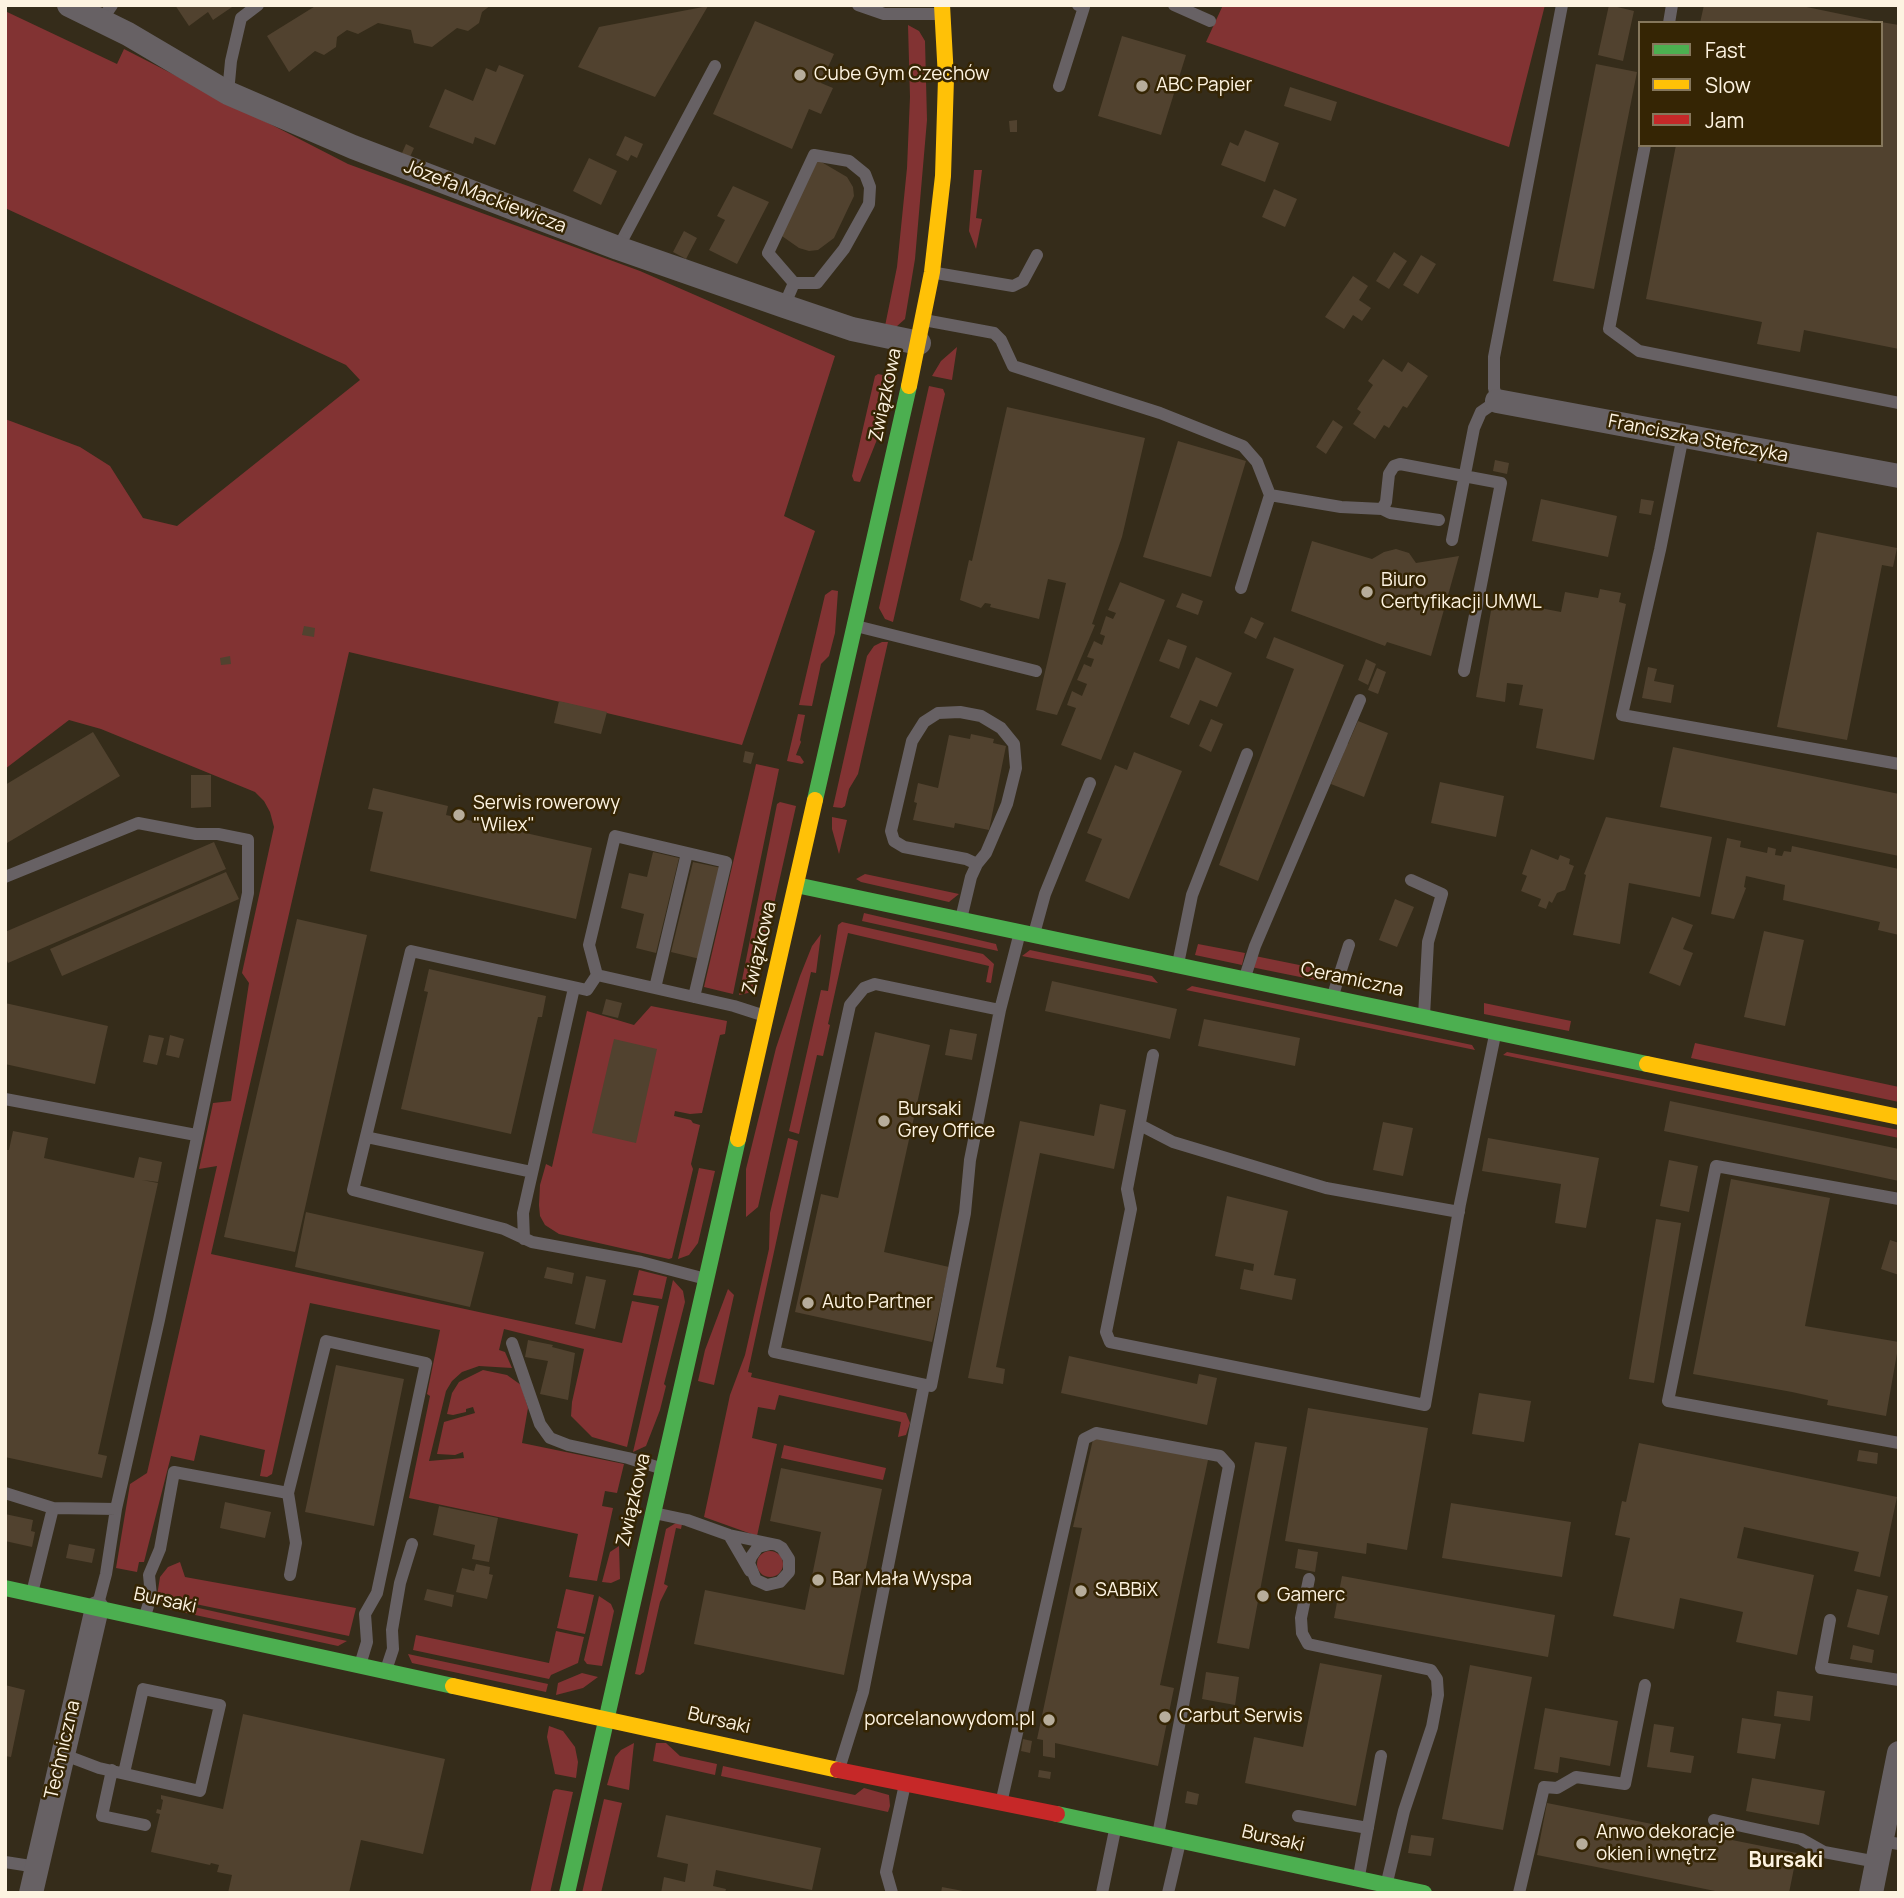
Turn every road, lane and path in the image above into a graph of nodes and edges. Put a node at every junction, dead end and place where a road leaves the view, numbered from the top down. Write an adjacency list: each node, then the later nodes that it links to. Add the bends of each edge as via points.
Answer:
1 (69, 5): 8 (street, Józefa Mackiewicza)
2 (258, 5): 12 (lane, via 242,18)
3 (858, 5): 7 (lane, via 884,14)
4 (1078, 5): 11 (lane, via 1084,8)
5 (1174, 5): 9 (lane)
6 (1562, 5): 20 (lane, via 1494,357)
7 (943, 9): 16 (street, Związkowa, via 946,122)
8 (106, 13): 12 (street, Józefa Mackiewicza, via 152,48)
9 (1210, 20)
10 (715, 66): 14 (lane)
11 (1059, 86)
12 (229, 93): 14 (street, Józefa Mackiewicza, via 353,147)
13 (1645, 147): 21 (lane, via 1609,329 1639,351)
14 (618, 248): 18 (street, Józefa Mackiewicza)
15 (1037, 255): 16 (lane, via 1023,281 1013,286)
16 (932, 272): 19 (street, Związkowa)
17 (794, 283): 17 (lane, via 817,283 845,249 869,204 865,174 849,161 814,155 768,253); 18 (lane)
18 (784, 306): 19 (street, Józefa Mackiewicza, via 852,329)
19 (921, 331): 25 (lane, via 994,333 1013,366 1160,413 1243,446 1257,462); 30 (street, Związkowa)
20 (1497, 401): 22 (street, Franciszka Stefczyka); 23 (lane, via 1481,412 1474,428)
21 (1899, 403)
22 (1683, 436): 24 (street, Franciszka Stefczyka); 35 (lane, via 1622,715)
23 (1465, 476): 26 (lane, via 1394,466); 28 (lane); 32 (lane, via 1501,483)
24 (1899, 476)
25 (1270, 495): 26 (lane); 29 (lane)
26 (1382, 509): 27 (lane)
27 (1439, 520)
28 (1452, 540)
29 (1241, 588)
30 (856, 626): 31 (lane); 41 (street, Związkowa)
31 (1036, 671)
32 (1464, 671)
33 (1360, 700): 47 (lane)
34 (1247, 754): 45 (lane, via 1192,895)
35 (1899, 764)
36 (1090, 783): 43 (lane)
37 (687, 853): 46 (lane, via 615,836 589,945); 49 (lane); 50 (lane, via 726,862)
38 (977, 864): 38 (lane, via 1007,804 1016,768 1014,744 1001,728 981,716 938,713 924,722 912,741 891,831 894,841 904,847); 42 (lane)
39 (5, 877): 60 (lane, via 138,823 248,840 248,893)
40 (1411, 880): 53 (lane, via 1442,894 1428,943)
41 (796, 885): 42 (street, Ceramiczna); 54 (street, Związkowa)
42 (961, 919): 43 (street, Ceramiczna)
43 (1027, 933): 45 (street, Ceramiczna); 52 (lane)
44 (1349, 945): 51 (lane)
45 (1178, 965): 47 (street, Ceramiczna)
46 (597, 975): 48 (lane, via 587,990); 49 (lane)
47 (1245, 979): 51 (street, Ceramiczna)
48 (574, 988): 61 (lane, via 411,951); 62 (lane)
49 (655, 988): 50 (lane)
50 (694, 997): 54 (lane)
51 (1332, 997): 53 (street, Ceramiczna)
52 (1000, 1010): 68 (lane, via 932,1386); 68 (lane, via 875,984 864,988 850,1004 774,1352)
53 (1424, 1016): 55 (street, Ceramiczna)
54 (766, 1017): 66 (street, Związkowa)
55 (1496, 1031): 58 (street, Ceramiczna); 64 (lane)
56 (1153, 1055): 59 (lane)
57 (5, 1099): 60 (lane)
58 (1899, 1117)
59 (1140, 1125): 64 (lane, via 1173,1142 1326,1188); 64 (lane, via 1127,1189 1131,1209 1106,1332 1110,1342 1425,1405)
60 (196, 1135): 74 (lane)
61 (366, 1137): 62 (lane); 65 (lane, via 353,1190)
62 (532, 1172): 65 (lane, via 523,1213)
63 (1899, 1199): 69 (lane, via 1716,1166 1668,1401)
64 (1459, 1212)
65 (524, 1238): 66 (lane)
66 (706, 1279): 70 (street, Związkowa)
67 (512, 1342): 70 (lane, via 540,1424 550,1438)
68 (924, 1385): 95 (lane, via 863,1692)
69 (1899, 1443)
70 (663, 1469): 75 (street, Związkowa)
71 (5, 1493): 73 (lane)
72 (288, 1493): 79 (lane, via 296,1543); 85 (lane, via 174,1472 160,1549 149,1575 151,1596); 87 (lane, via 326,1341 426,1363 377,1593 365,1614 367,1642)
73 (52, 1508): 74 (lane); 83 (lane)
74 (116, 1509): 84 (lane)
75 (654, 1513): 76 (lane); 91 (street, Związkowa)
76 (729, 1535): 78 (lane); 80 (lane)
77 (412, 1544): 88 (lane, via 400,1583)
78 (770, 1544): 80 (lane, via 758,1547 751,1557); 80 (lane, via 787,1553 789,1572 774,1584 761,1583)
79 (290, 1574)
80 (752, 1575)
81 (1309, 1579): 110 (lane, via 1301,1618 1308,1644 1431,1670 1437,1679 1432,1727 1404,1811)
82 (5, 1588): 83 (street, Bursaki)
83 (32, 1594): 84 (street, Bursaki)
84 (97, 1608): 85 (street, Bursaki); 93 (street, Techniczna)
85 (144, 1618): 87 (street, Bursaki)
86 (1830, 1620): 89 (lane, via 1821,1668)
87 (360, 1665): 88 (street, Bursaki)
88 (386, 1671): 91 (street, Bursaki)
89 (1899, 1680)
90 (1645, 1685): 117 (lane, via 1625,1784 1576,1777 1557,1788 1544,1787)
91 (606, 1718): 95 (street, Bursaki); 112 (street, Związkowa)
92 (1899, 1753): 106 (street)
93 (62, 1755): 96 (lane); 108 (street, Techniczna)
94 (1381, 1756): 103 (lane)
95 (839, 1770): 97 (street, Bursaki)
96 (118, 1772): 96 (lane, via 143,1689 220,1705 200,1791); 101 (lane, via 102,1815)
97 (905, 1783): 98 (street, Bursaki); 113 (lane, via 886,1872)
98 (1002, 1802): 102 (street, Bursaki); 104 (lane, via 1084,1439 1096,1433 1220,1456 1229,1466)
99 (1298, 1816): 103 (lane)
100 (1714, 1820): 106 (lane, via 1801,1839 1840,1857)
101 (145, 1825)
102 (1116, 1826): 104 (street, Bursaki); 114 (lane)
103 (1368, 1828): 109 (lane)
104 (1158, 1835): 105 (street, Bursaki)
105 (1181, 1840): 109 (street, Bursaki); 115 (lane)
106 (1886, 1849): 118 (street)
107 (5, 1862): 108 (lane)
108 (37, 1867): 111 (street, Techniczna)
109 (1358, 1880): 110 (street, Bursaki)
110 (1387, 1886): 116 (street, Bursaki)
111 (31, 1893)
112 (567, 1893)
113 (892, 1893)
114 (1102, 1893)
115 (1168, 1893)
116 (1424, 1893)
117 (1519, 1893)
118 (1871, 1893)

